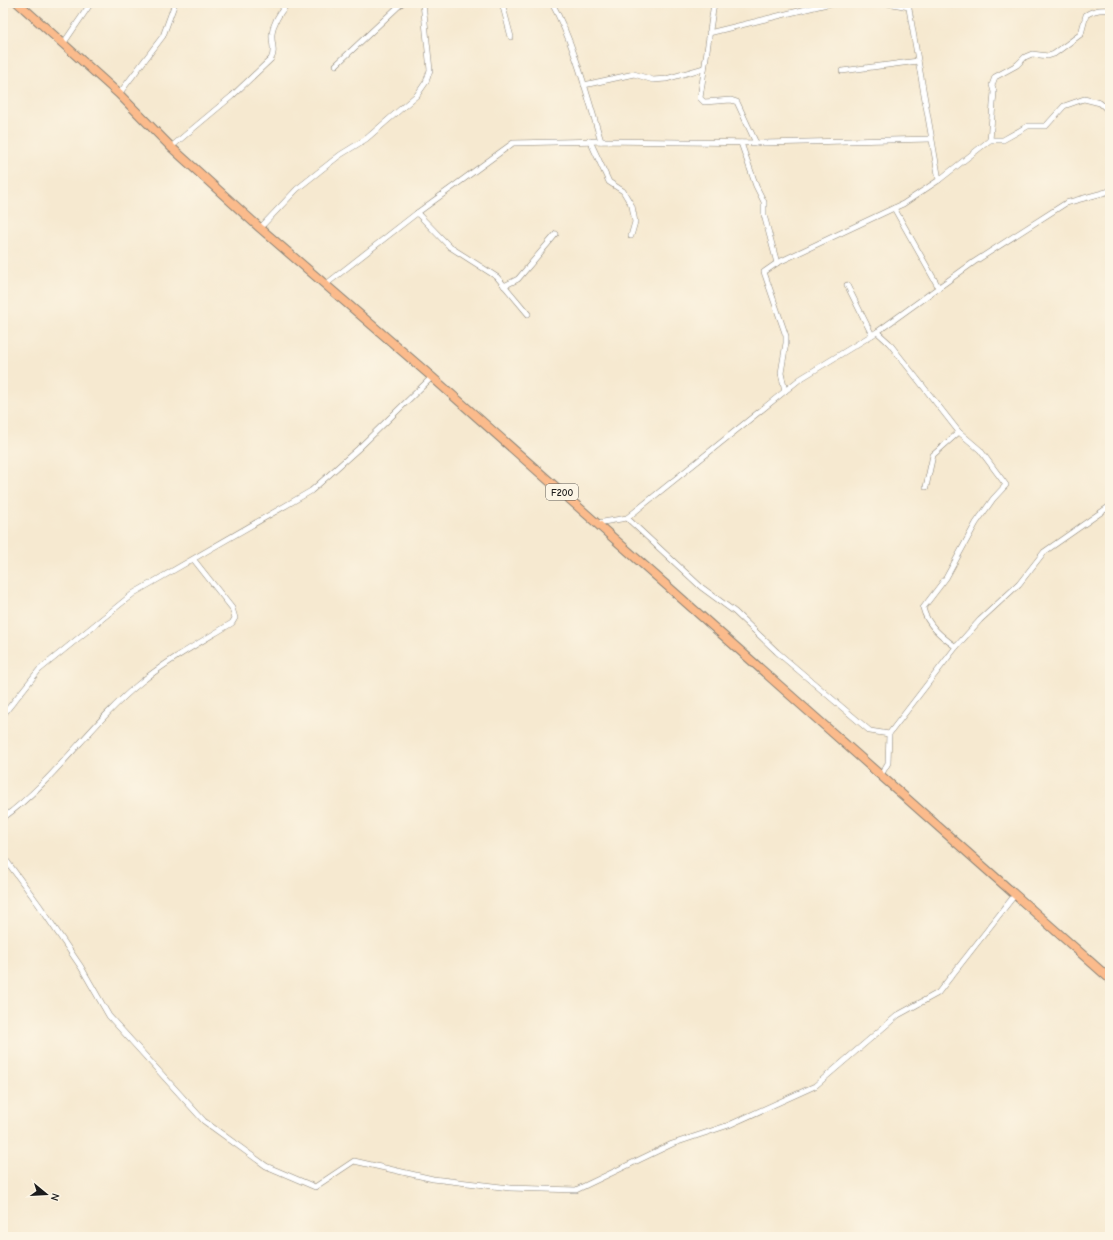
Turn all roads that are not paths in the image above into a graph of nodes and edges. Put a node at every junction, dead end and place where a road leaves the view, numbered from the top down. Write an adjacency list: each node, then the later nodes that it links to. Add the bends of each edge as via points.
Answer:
1 (18, 3): 17 (main road, F200)
2 (91, 3): 17 (street)
3 (175, 3): 23 (street, via 163,36)
4 (288, 3): 31 (street, via 278,16 272,31 274,52 271,59 232,96)
5 (402, 3): 19 (street)
6 (424, 3): 36 (street, via 430,70 417,95 366,138 297,189)
7 (502, 3): 16 (street)
8 (552, 3): 22 (street)
9 (714, 3): 15 (street)
10 (831, 3): 12 (street)
11 (887, 3): 13 (street)
12 (818, 4): 15 (street)
13 (908, 5): 18 (street)
14 (1110, 10): 26 (street, via 1092,11 1086,15 1081,34 1054,54 1032,54 995,77 992,85 994,92)
15 (709, 33): 20 (street)
16 (511, 37)
17 (63, 44): 23 (main road, F200)
18 (918, 62): 21 (street); 25 (street)
19 (336, 66)
20 (704, 68): 22 (street, via 666,79 653,80 634,74); 30 (street, via 701,101 737,102)
21 (842, 71)
22 (584, 85): 28 (street)
23 (119, 94): 31 (main road, F200)
24 (1110, 112): 26 (street, via 1100,103 1084,99 1064,106 1046,126 1028,126 1003,140)
25 (931, 139): 30 (street); 32 (street)
26 (990, 140): 32 (street)
27 (590, 141): 28 (street); 35 (street, via 513,143); 38 (street, via 609,182 623,191 632,206 634,222)
28 (601, 141): 29 (street)
29 (740, 143): 30 (street); 39 (street, via 764,202 764,215)
30 (756, 143)
31 (171, 146): 36 (main road, F200)
32 (939, 180): 34 (street)
33 (1110, 191): 43 (street, via 1066,202)
34 (894, 208): 39 (street); 43 (street)
35 (417, 213): 40 (street); 42 (street, via 450,247 492,272)
36 (260, 228): 40 (main road, F200)
37 (556, 234): 42 (street, via 518,279)
38 (631, 236)
39 (777, 263): 48 (street, via 764,272 786,336 781,373)
40 (326, 285): 47 (main road, F200)
41 (847, 285): 46 (street)
42 (504, 286): 44 (street)
43 (939, 288): 45 (street)
44 (528, 314)
45 (877, 332): 46 (street); 49 (street, via 889,343)
46 (872, 335): 48 (street)
47 (432, 377): 53 (main road, F200); 54 (street, via 311,491)
48 (785, 391): 52 (street)
49 (959, 432): 50 (street, via 933,455); 55 (street, via 980,450 1006,485 976,523 946,578 923,608 924,615 934,628)
50 (926, 487)
51 (1110, 506): 55 (street, via 1044,552 1019,584 980,620)
52 (627, 518): 53 (street); 57 (street, via 701,587 735,612 870,731)
53 (597, 523): 58 (main road, F200)
54 (194, 560): 56 (street, via 134,593 40,670); 59 (street, via 232,608 235,618 232,623 140,683 100,722 62,765 20,806)
55 (956, 647): 57 (street)
56 (3, 715)
57 (889, 734): 58 (street, via 888,763)
58 (881, 774): 61 (main road, F200)
59 (3, 818)
60 (3, 856): 61 (street, via 40,905 81,967 109,1016 199,1116 266,1166 315,1186 354,1161 441,1180 510,1188 576,1190 672,1144 729,1125 815,1086 898,1015 938,993)
61 (1014, 896): 62 (main road, F200)
62 (1110, 979)

